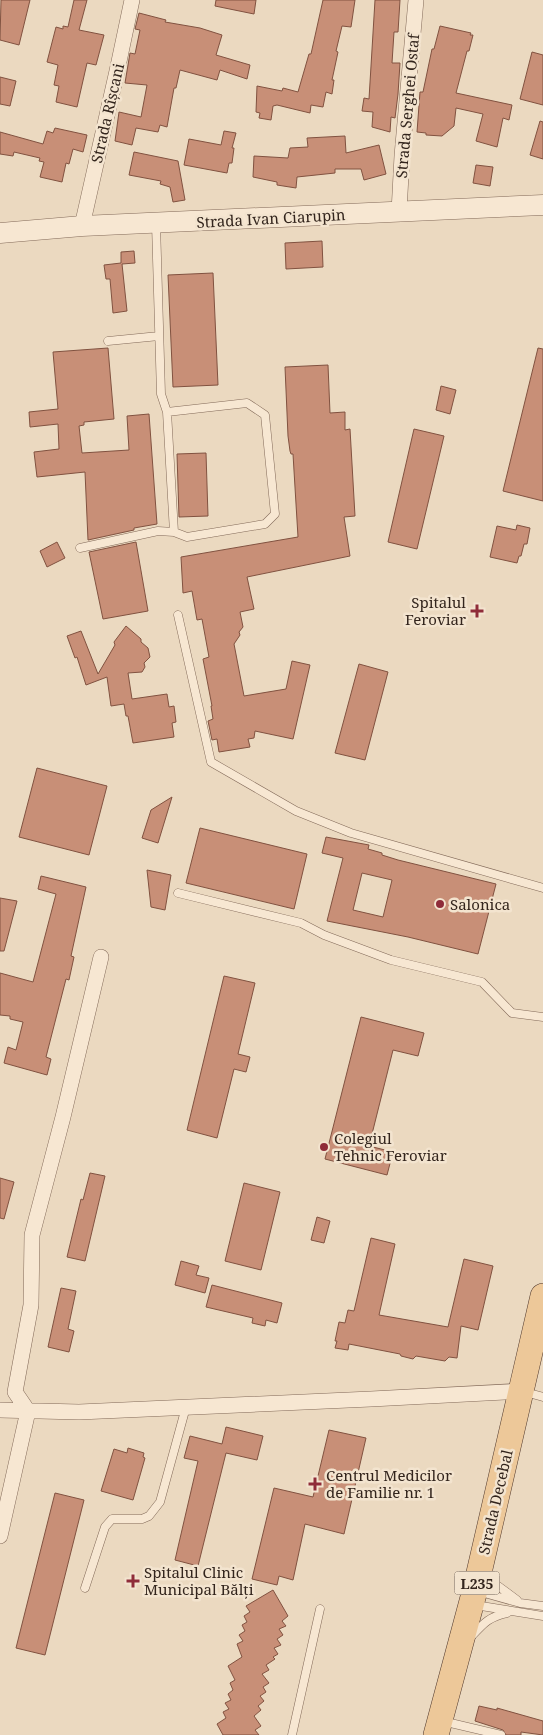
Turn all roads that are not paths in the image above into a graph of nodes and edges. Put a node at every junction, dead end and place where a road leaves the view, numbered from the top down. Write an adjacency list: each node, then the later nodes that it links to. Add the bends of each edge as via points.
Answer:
1 (132, 0): 6 (street, Strada Rîșcani)
2 (416, 0): 4 (street, Strada Serghei Ostaf)
3 (543, 205): 4 (street, Strada Ivan Ciarupin)
4 (399, 212): 5 (street, Strada Ivan Ciarupin)
5 (156, 223): 6 (street, Strada Ivan Ciarupin); 8 (lane)
6 (82, 226): 7 (street, Strada Ivan Ciarupin)
7 (0, 233)
8 (159, 336): 9 (lane); 10 (lane, via 161,394)
9 (108, 340)
10 (167, 412): 11 (lane); 11 (lane, via 247,403 265,415 275,514 265,524 187,537)
11 (174, 532): 12 (lane, via 158,531)
12 (80, 548)
13 (178, 615): 14 (lane, via 211,762 296,812 351,833)
14 (543, 888)
15 (178, 893): 17 (lane, via 301,923 391,960 482,982 512,1013)
16 (101, 956): 23 (street, via 32,1235 31,1305 15,1392)
17 (543, 1017)
18 (543, 1296): 20 (main road, Strada Decebal / L235)
19 (539, 1352): 20 (lane)
20 (532, 1394): 21 (street); 25 (main road, Strada Decebal / L235)
21 (186, 1408): 23 (street, via 79,1412); 26 (lane, via 160,1502 149,1516 112,1519 105,1527)
22 (0, 1410): 23 (street)
23 (28, 1410): 24 (street)
24 (0, 1536)
25 (484, 1552): 27 (main road, Strada Decebal / L235); 28 (lane, via 488,1573 494,1583)
26 (85, 1588)
27 (473, 1597): 28 (lane); 31 (lane); 33 (main road, Strada Decebal / L235)
28 (520, 1603): 29 (lane)
29 (543, 1606)
30 (320, 1608): 35 (lane)
31 (513, 1612): 32 (lane); 33 (lane, via 495,1616)
32 (543, 1616)
33 (459, 1647): 34 (main road, Strada Decebal / L235)
34 (438, 1728): 36 (lane)
35 (292, 1735)
36 (501, 1735)

